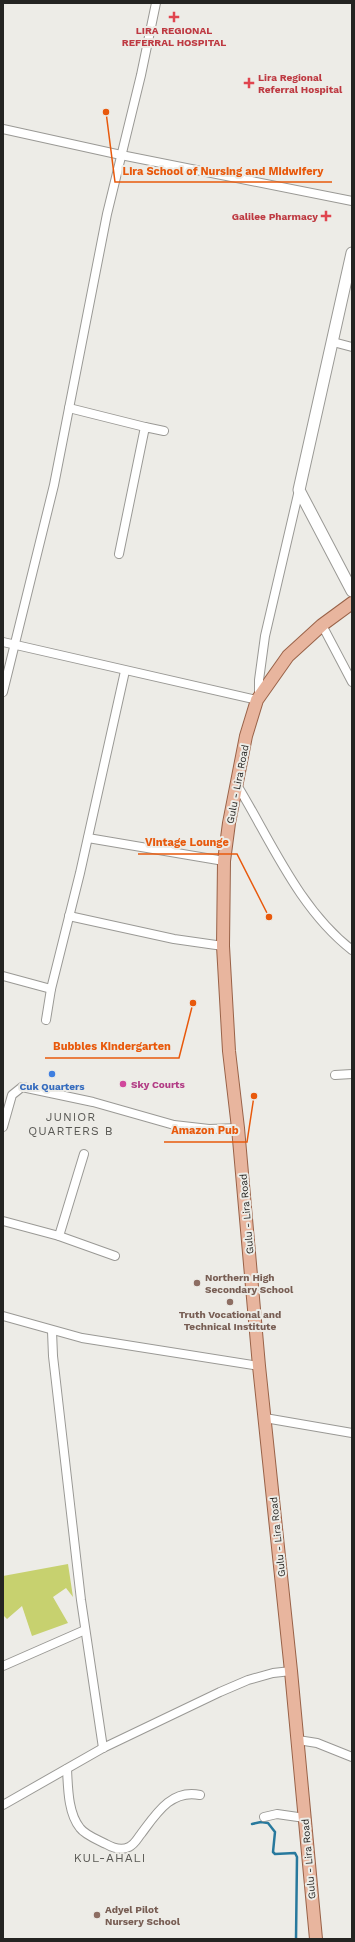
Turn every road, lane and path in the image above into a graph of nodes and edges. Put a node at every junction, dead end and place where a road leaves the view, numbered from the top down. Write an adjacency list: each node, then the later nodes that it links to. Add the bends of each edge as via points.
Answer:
1 (156, 3): 3 (street)
2 (3, 129): 3 (street)
3 (121, 155): 4 (street); 8 (street)
4 (352, 201)
5 (352, 253): 6 (main road)
6 (333, 342): 7 (street); 11 (main road)
7 (352, 346)
8 (69, 408): 9 (street); 17 (street, via 54,485)
9 (145, 427): 10 (street); 12 (street)
10 (164, 431)
11 (298, 490): 13 (main road); 21 (street, via 265,636 260,662)
12 (119, 554)
13 (352, 592)
14 (352, 603): 15 (main road, Gulu - Lira Road)
15 (322, 625): 19 (street); 21 (main road, Gulu - Lira Road, via 288,656)
16 (3, 642): 17 (street)
17 (14, 645): 18 (street); 20 (street)
18 (125, 671): 21 (street); 23 (street)
19 (352, 682)
20 (3, 692)
21 (258, 698): 22 (main road, Gulu - Lira Road, via 246,736)
22 (237, 785): 24 (main road, Gulu - Lira Road); 27 (street, via 313,910 324,925)
23 (88, 838): 24 (street); 25 (street)
24 (224, 861): 26 (main road, Gulu - Lira Road)
25 (69, 916): 26 (street, via 174,939); 29 (street)
26 (223, 946): 34 (main road, Gulu - Lira Road, via 229,1051)
27 (352, 950)
28 (3, 976): 29 (street)
29 (51, 989): 30 (street)
30 (46, 1020)
31 (352, 1074): 32 (street)
32 (335, 1075)
33 (3, 1127): 34 (street, via 12,1095 22,1086 93,1102 174,1125 209,1129)
34 (238, 1128): 41 (main road, Gulu - Lira Road)
35 (84, 1154): 37 (street)
36 (3, 1221): 37 (street)
37 (59, 1236): 38 (street)
38 (115, 1256)
39 (3, 1316): 40 (street)
40 (52, 1331): 41 (street, via 118,1345); 44 (street)
41 (259, 1366): 42 (main road, Gulu - Lira Road)
42 (265, 1418): 43 (street); 46 (main road, Gulu - Lira Road)
43 (352, 1433)
44 (85, 1630): 45 (street); 48 (street)
45 (3, 1666)
46 (291, 1671): 47 (main road, Gulu - Lira Road); 48 (street, via 248,1680)
47 (298, 1740): 49 (street, via 317,1743); 54 (main road, Gulu - Lira Road)
48 (103, 1748): 50 (street)
49 (352, 1757)
50 (67, 1770): 51 (street, via 68,1795 80,1829 113,1847 123,1849 135,1842 159,1809 166,1804 180,1796); 52 (street)
51 (200, 1795)
52 (3, 1805)
53 (267, 1816): 54 (street)
54 (304, 1818): 55 (main road, Gulu - Lira Road)
55 (316, 1939)

